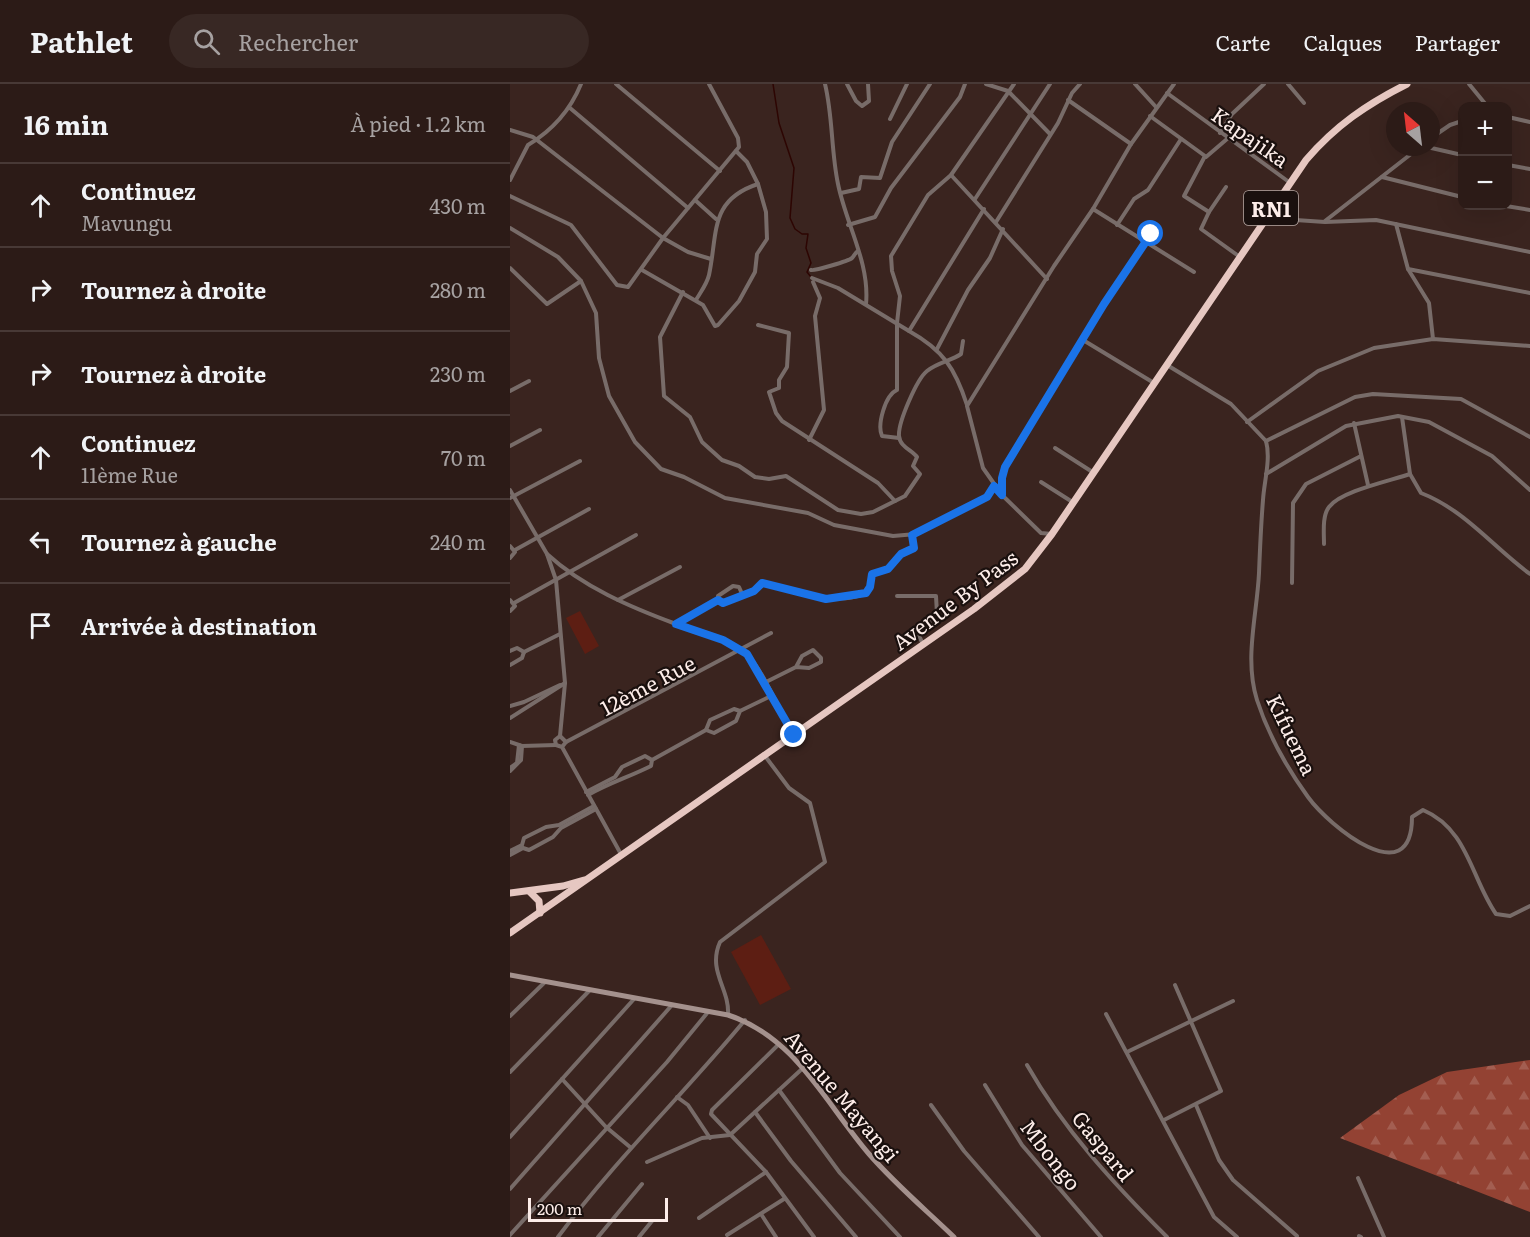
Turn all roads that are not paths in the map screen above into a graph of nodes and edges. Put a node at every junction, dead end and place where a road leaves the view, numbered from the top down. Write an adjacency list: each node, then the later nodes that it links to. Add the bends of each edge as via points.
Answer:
1 (581, 84): 26 (street)
2 (616, 84): 48 (street)
3 (709, 84): 42 (street, via 738,138)
4 (825, 84): 55 (street)
5 (847, 84): 6 (street, via 862,106 869,101)
6 (868, 84)
7 (907, 84): 30 (street)
8 (930, 84): 55 (street, via 892,142 880,178 861,177 859,189)
9 (987, 84): 20 (street)
10 (1014, 84): 20 (street)
11 (1050, 84): 27 (street)
12 (1080, 84): 22 (street)
13 (1135, 84): 25 (street)
14 (1174, 84): 21 (street)
15 (1264, 84): 35 (street, via 1232,114)
16 (1288, 84): 24 (street)
17 (1407, 84): 52 (highway, Avenue By Pass / RN1, via 1376,99 1336,127)
18 (1469, 84): 23 (street)
19 (963, 85): 71 (street, via 960,97 891,188 875,217)
20 (1008, 91): 27 (street); 49 (street)
21 (1167, 93): 25 (street); 35 (street, Kapajika)
22 (1068, 100): 36 (street); 40 (street)
23 (1484, 102)
24 (1304, 103)
25 (1156, 107): 28 (street)
26 (570, 108): 39 (street); 61 (street)
27 (1031, 111): 36 (street); 58 (street)
28 (1150, 116): 37 (street); 40 (street)
29 (1512, 118): 32 (street)
30 (890, 119)
31 (1458, 122): 34 (street)
32 (1530, 122)
33 (510, 130): 39 (street, via 527,133)
34 (1440, 132)
35 (1220, 133): 38 (street, Kapajika)
36 (1050, 134): 68 (street)
37 (1180, 139): 45 (street); 72 (street, via 1148,190 1134,199)
38 (1227, 139): 45 (street); 52 (street, Kapajika)
39 (537, 141): 51 (street, via 528,145); 76 (street)
40 (1131, 144): 63 (street)
41 (1440, 150): 43 (street)
42 (736, 151): 48 (street); 53 (street, via 747,162)
43 (1458, 154)
44 (1408, 156): 50 (street)
45 (1206, 158): 65 (street, via 1184,195)
46 (1512, 166): 47 (street)
47 (1530, 169)
48 (720, 171): 59 (street)
49 (951, 175): 58 (street); 93 (street, via 928,195 891,256 900,296)
50 (1381, 177): 57 (street); 69 (street)
51 (510, 180)
52 (1289, 182): 66 (highway, Avenue By Pass / RN1)
53 (758, 184): 67 (street, via 738,192 724,205); 91 (street, via 766,212 767,239 757,254 755,272 739,301 718,325)
54 (1226, 187): 65 (street)
55 (841, 193): 71 (street)
56 (510, 196): 84 (street, via 571,225 617,285 628,287)
57 (1458, 196)
58 (975, 199): 62 (street)
59 (694, 200): 61 (street); 67 (street)
60 (1512, 207): 64 (street)
61 (688, 208): 76 (street)
62 (984, 209): 68 (street); 95 (street)
63 (1093, 209): 72 (street); 87 (street)
64 (1530, 210)
65 (1209, 212): 80 (street, via 1201,229)
66 (1265, 218): 69 (street); 80 (highway, Avenue By Pass / RN1)
67 (717, 219): 81 (street)
68 (996, 222): 75 (street)
69 (1325, 222): 70 (street, via 1364,219)
70 (1396, 224): 79 (street); 83 (street)
71 (848, 225): 78 (street)
72 (1117, 225): 77 (street)
73 (510, 228): 88 (street, via 558,257)
74 (1155, 228): 77 (street)
75 (1003, 230): 87 (street); 100 (street)
76 (663, 238): 81 (street); 84 (street)
77 (1145, 243): 86 (street); 97 (street)
78 (858, 251): 85 (street, via 851,258); 92 (street, via 867,280)
79 (1530, 252)
80 (1240, 257): 102 (highway, Avenue By Pass / RN1)
81 (711, 259): 91 (street, via 709,277)
82 (510, 268): 88 (street, via 547,304)
83 (1408, 269): 90 (street); 96 (street, via 1429,303)
84 (642, 270): 89 (street)
85 (811, 270)
86 (1194, 272)
87 (1047, 279): 106 (street)
88 (581, 281): 134 (street, via 596,314 599,358 609,396 631,436 656,466 725,498 808,513 848,528 892,536)
89 (683, 292): 91 (street); 129 (street, via 660,337 662,387 664,396 693,422 706,447 755,477 786,476 845,513 873,512)
90 (1530, 293)
91 (696, 300)
92 (866, 304): 93 (street); 113 (street, via 838,288 812,280 820,298 815,316 824,410)
93 (897, 323): 95 (street); 112 (street, via 897,390 887,397 879,423 880,435)
94 (758, 325): 113 (street, via 789,333 787,367 779,388 770,392 770,398 782,421)
95 (909, 331): 100 (street)
96 (1433, 339): 99 (street); 108 (street, via 1374,348 1340,360 1303,381)
97 (1083, 340): 104 (street); 127 (street, via 1005,467)
98 (963, 341): 101 (street, via 961,354)
99 (1530, 346)
100 (938, 349): 101 (street)
101 (945, 359): 106 (street, via 958,379); 112 (street, via 918,382)
102 (1167, 365): 104 (highway, Avenue By Pass / RN1); 108 (street, via 1218,394)
103 (529, 381): 105 (street)
104 (1155, 383): 119 (highway, Avenue By Pass / RN1)
105 (510, 391)
106 (967, 406): 124 (street, via 983,468)
107 (1402, 417): 109 (street); 121 (street); 126 (street, via 1439,426 1492,456)
108 (1247, 422): 114 (street)
109 (1354, 423): 117 (street); 120 (street)
110 (540, 430): 115 (street)
111 (1530, 437): 114 (street, via 1461,399 1373,394 1357,396)
112 (899, 438): 129 (street, via 916,454 913,466 920,472 906,495)
113 (809, 440): 129 (street, via 878,483)
114 (1266, 441): 120 (street, Kifuema)
115 (510, 446)
116 (1055, 448): 119 (street)
117 (1361, 456): 123 (street); 145 (street, via 1306,484 1293,503)
118 (580, 461): 128 (street)
119 (1095, 474): 130 (highway, Avenue By Pass / RN1)
120 (1266, 474): 189 (street, Kifuema, via 1251,657 1257,699 1280,753 1309,799 1349,835 1379,852 1398,852 1411,837 1412,817 1423,810 1450,828 1469,854 1496,914 1510,915)
121 (1410, 474): 123 (street); 143 (street, via 1421,494 1463,515)
122 (1041, 482): 130 (street)
123 (1368, 485): 136 (street, via 1329,506)
124 (994, 486): 127 (street); 134 (street, via 987,497)
125 (510, 490): 128 (street)
126 (1530, 490)
127 (1002, 495): 132 (street, via 1041,533)
128 (512, 497): 135 (street)
129 (895, 501)
130 (1075, 503): 132 (highway, Avenue By Pass / RN1)
131 (589, 509): 135 (street)
132 (1052, 534): 155 (highway, Avenue By Pass / RN1, via 1010,582)
133 (636, 535): 142 (street)
134 (912, 535): 146 (street, via 914,548 901,554 888,569 872,574 866,593 826,599 762,583)
135 (537, 539): 138 (street); 139 (street)
136 (1324, 544)
137 (510, 546): 138 (street)
138 (515, 550): 140 (street)
139 (547, 554): 142 (street); 144 (street)
140 (510, 558)
141 (680, 567): 148 (street)
142 (572, 572): 144 (street); 148 (street)
143 (1530, 574)
144 (556, 580): 150 (street); 154 (street)
145 (1293, 583)
146 (742, 596): 149 (street, via 723,603); 149 (street, via 739,587 733,585 720,593)
147 (897, 596): 155 (street, via 936,596 937,614 918,634)
148 (618, 600): 152 (street)
149 (718, 600): 152 (street)
150 (512, 602): 151 (street, via 514,609)
151 (510, 611)
152 (676, 624): 156 (street)
153 (771, 633): 156 (street, 12ème Rue)
154 (560, 634): 158 (street); 162 (street)
155 (923, 645): 169 (highway, Avenue By Pass / RN1)
156 (741, 650): 161 (street); 172 (street, 12ème Rue)
157 (510, 651): 158 (street, via 517,648)
158 (524, 652): 159 (street, via 522,658)
159 (510, 665)
160 (796, 667): 160 (street, via 809,668 821,662 821,658 813,650 798,660); 161 (street)
161 (764, 683): 163 (street)
162 (563, 684): 164 (street); 170 (street)
163 (771, 696): 166 (street); 169 (street)
164 (525, 704): 165 (street); 167 (street)
165 (510, 706)
166 (740, 711): 168 (street, via 734,709 710,720); 168 (street, via 736,721 714,733)
167 (510, 718)
168 (706, 730): 177 (street)
169 (794, 735): 176 (highway, Avenue By Pass / RN1)
170 (560, 736): 172 (street); 174 (street, via 555,740)
171 (510, 742): 173 (street)
172 (566, 742): 175 (street)
173 (520, 746): 174 (street); 178 (street, via 521,760)
174 (556, 746): 175 (street)
175 (562, 747): 180 (street)
176 (765, 755): 185 (highway, Avenue By Pass / RN1); 201 (street, via 789,788 810,803 825,862 720,942 717,980 728,1004)
177 (652, 760): 179 (street, via 651,766 627,778); 179 (street, via 645,756 622,767)
178 (510, 770)
179 (616, 778): 180 (street)
180 (587, 794): 181 (street)
181 (595, 808): 182 (street); 185 (street)
182 (557, 828): 183 (street, via 546,827 524,838); 183 (street, via 553,837 539,845 527,850)
183 (523, 846): 184 (street)
184 (510, 853)
185 (622, 857): 186 (highway, Avenue By Pass / RN1)
186 (593, 877): 187 (highway); 190 (highway, Avenue By Pass / RN1)
187 (530, 892): 188 (highway); 190 (highway, via 539,901)
188 (510, 894)
189 (1530, 906)
190 (540, 913): 191 (highway, Avenue By Pass / RN1)
191 (510, 933)
192 (510, 975): 193 (street, Avenue Mayangi)
193 (545, 982): 195 (street, Avenue Mayangi); 202 (street)
194 (1175, 985): 204 (street)
195 (589, 991): 196 (street, Avenue Mayangi); 209 (street)
196 (634, 999): 198 (street, Avenue Mayangi); 210 (street)
197 (1233, 1001): 204 (street)
198 (672, 1005): 199 (street, Avenue Mayangi); 214 (street)
199 (708, 1012): 201 (street, Avenue Mayangi); 219 (street)
200 (1106, 1014): 206 (street)
201 (728, 1015): 203 (street, Avenue Mayangi)
202 (510, 1016)
203 (746, 1020): 205 (street, Avenue Mayangi); 213 (street)
204 (1192, 1021): 206 (street); 216 (street, via 1221,1087 1219,1094)
205 (780, 1043): 208 (street, Avenue Mayangi); 220 (street, via 710,1112)
206 (1127, 1052): 218 (street)
207 (1027, 1065): 248 (street, Gaspard, via 1081,1145)
208 (803, 1067): 212 (street); 245 (street, Avenue Mayangi, via 869,1154)
209 (510, 1072)
210 (562, 1079): 214 (street); 221 (street)
211 (985, 1084): 247 (street, Mbongo, via 1022,1145)
212 (779, 1090): 217 (street); 244 (street, via 840,1173)
213 (677, 1097): 222 (street, via 688,1105); 223 (street)
214 (585, 1102): 219 (street); 228 (street)
215 (931, 1105): 246 (street, via 964,1151)
216 (1196, 1106): 218 (street); 237 (street, via 1233,1180)
217 (754, 1112): 220 (street); 243 (street)
218 (1164, 1120): 249 (street, via 1214,1217)
219 (606, 1127): 223 (street); 234 (street)
220 (730, 1135): 222 (street); 225 (street)
221 (510, 1137)
222 (710, 1138): 224 (street, via 693,1141)
223 (630, 1147): 238 (street)
224 (647, 1162)
225 (766, 1172): 229 (street); 231 (street)
226 (1358, 1178): 250 (street)
227 (642, 1184): 239 (street)
228 (510, 1189)
229 (784, 1198): 230 (street); 242 (street)
230 (761, 1215): 236 (street); 241 (street)
231 (699, 1218)
232 (651, 1221): 240 (street)
233 (510, 1223): 234 (street)
234 (515, 1228): 235 (street)
235 (510, 1234)
236 (727, 1235)
237 (1297, 1236)
238 (558, 1237)
239 (598, 1237)
240 (639, 1237)
241 (776, 1237)
242 (814, 1237)
243 (856, 1237)
244 (900, 1237)
245 (954, 1237)
246 (1039, 1237)
247 (1101, 1237)
248 (1167, 1237)
249 (1238, 1237)
250 (1384, 1237)

